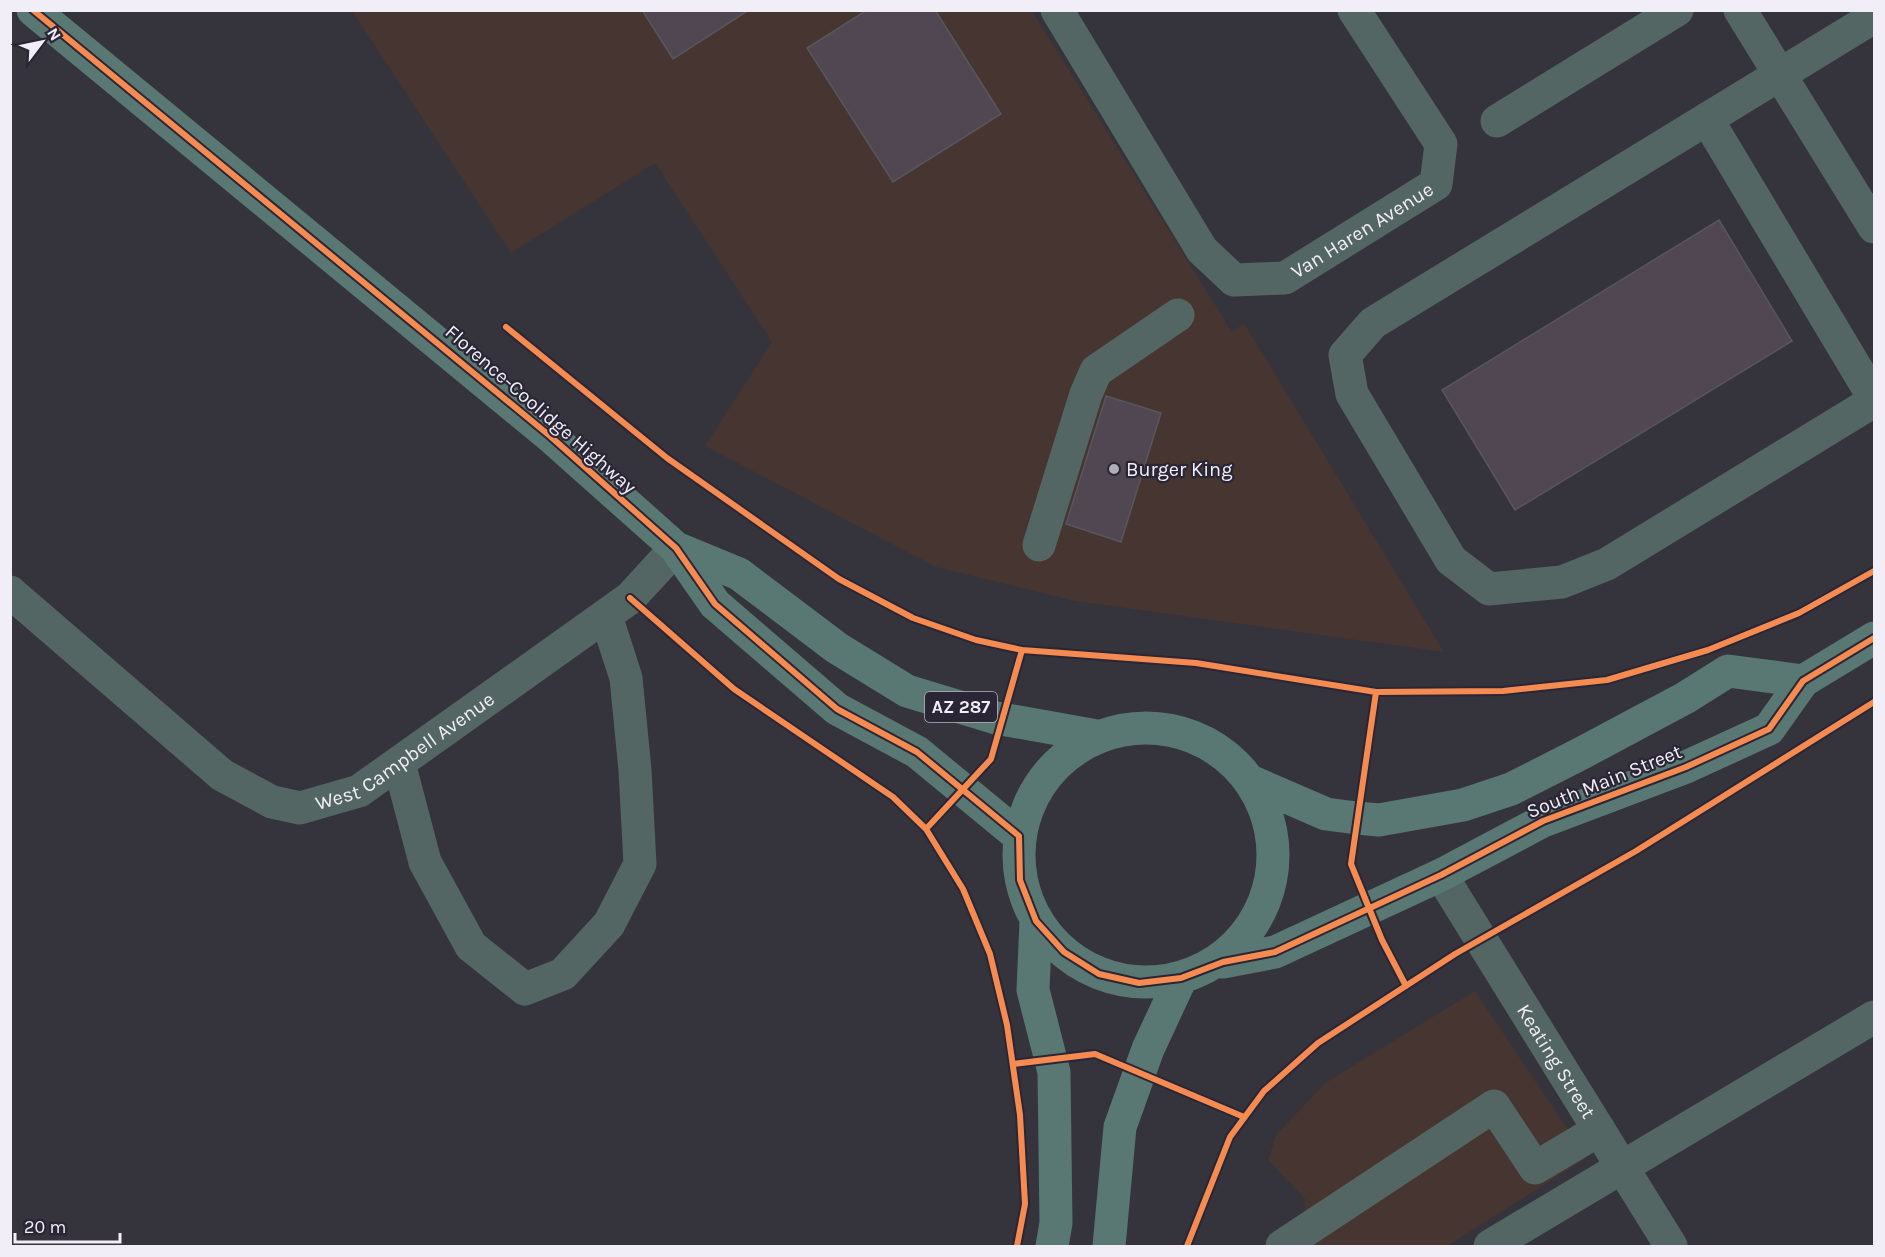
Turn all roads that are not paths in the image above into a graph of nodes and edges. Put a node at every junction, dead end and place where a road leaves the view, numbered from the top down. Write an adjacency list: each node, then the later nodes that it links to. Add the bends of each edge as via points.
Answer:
1 (33, 10): 15 (main road, Florence-Coolidge Highway / AZ 287, via 502,395)
2 (1057, 10): 3 (street, Van Haren Avenue, via 1202,250 1234,280 1285,278 1436,184 1441,144)
3 (1354, 10)
4 (1677, 10): 10 (street)
5 (1740, 10): 8 (street)
6 (1870, 10): 7 (street)
7 (1874, 17): 8 (street)
8 (1780, 75): 9 (street); 11 (street)
9 (1707, 119): 13 (street); 13 (street, via 1373,323 1345,355 1352,394 1451,560 1489,589 1562,582 1607,564)
10 (1497, 121)
11 (1875, 227)
12 (1178, 315): 14 (street, via 1096,371)
13 (1875, 400)
14 (1039, 545)
15 (676, 548): 17 (street, West Campbell Avenue, via 630,598); 20 (main road, Florence-Coolidge Highway / AZ 287, via 739,574 837,648 907,691 996,717); 23 (main road, Florence-Coolidge Highway / AZ 287, via 715,604 837,709 917,752)
16 (15, 606): 21 (street, West Campbell Avenue, via 222,775 272,802 300,808 359,791)
17 (606, 616): 21 (street, West Campbell Avenue); 21 (street, via 626,678 640,864 609,924 563,974 525,989 471,946 425,862)
18 (1875, 638): 19 (main road, South Main Street)
19 (1803, 681): 22 (main road, via 1728,671 1685,698 1511,789 1452,807 1378,820 1326,814); 24 (main road, South Main Street, via 1769,729 1686,767 1543,820)
20 (1096, 736): 22 (main road, via 1147,726 1186,733 1222,752); 23 (main road, via 1059,759 1032,794)
21 (399, 763)
22 (1250, 781): 26 (main road, via 1266,811 1274,844 1272,877 1261,909 1244,938)
23 (1019, 836): 25 (main road, via 1020,880)
24 (1441, 875): 26 (main road, South Main Street, via 1275,952); 29 (street, Keating Street)
25 (1036, 921): 27 (main road, South Main Street, via 1064,952 1099,974 1139,983); 31 (main road, via 1033,990 1054,1072 1056,1223)
26 (1223, 962): 27 (main road, South Main Street)
27 (1180, 978): 32 (main road, via 1148,1049 1120,1127)
28 (1875, 1017): 30 (street)
29 (1599, 1130): 30 (street, Keating Street); 33 (street, via 1535,1168 1494,1106)
30 (1623, 1168): 34 (street); 35 (street, Keating Street)
31 (1052, 1246)
32 (1109, 1246)
33 (1282, 1246)
34 (1490, 1246)
35 (1671, 1246)

